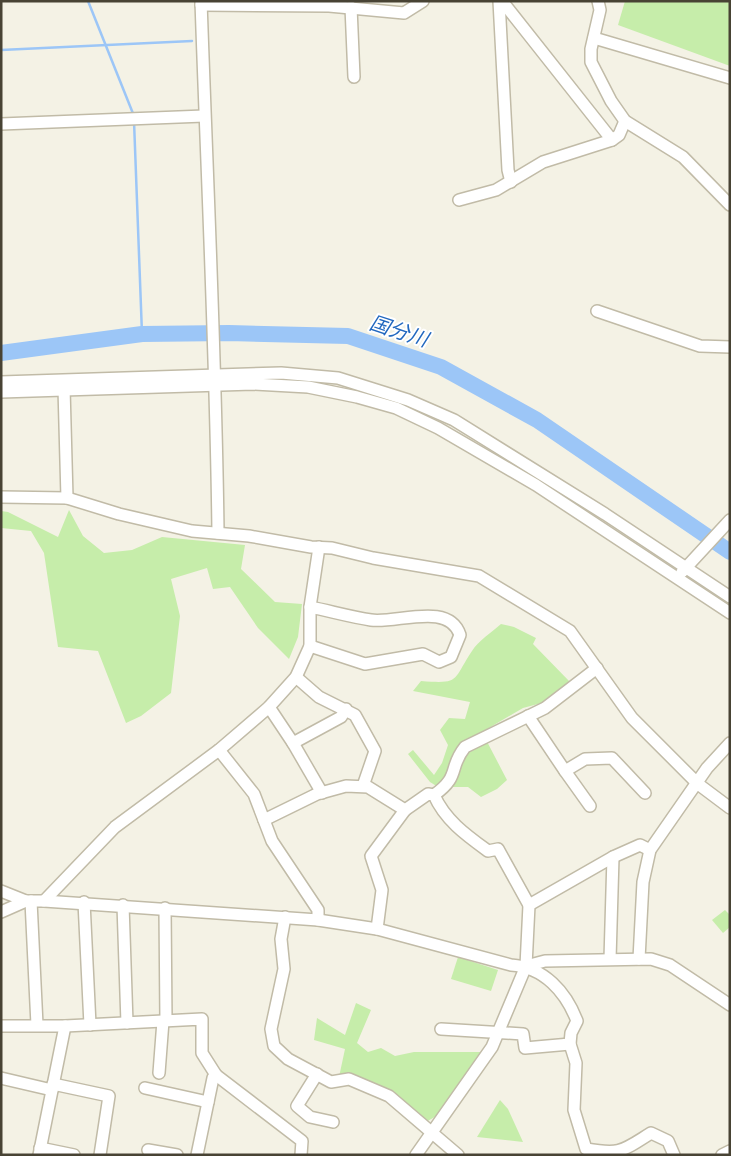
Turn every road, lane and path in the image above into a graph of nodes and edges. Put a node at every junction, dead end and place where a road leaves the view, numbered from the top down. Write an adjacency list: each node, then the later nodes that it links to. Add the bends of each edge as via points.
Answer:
1 (423, 1): 5 (street, via 404,13)
2 (501, 1): 12 (street); 13 (street)
3 (598, 1): 6 (street, via 600,10)
4 (201, 3): 5 (street); 9 (street)
5 (351, 7): 7 (street)
6 (594, 38): 8 (street); 10 (street, via 591,62)
7 (354, 77)
8 (730, 78)
9 (204, 116): 11 (street); 18 (street)
10 (625, 121): 12 (street, via 619,135); 15 (street, via 683,157)
11 (1, 124)
12 (612, 140): 13 (street, via 543,162)
13 (511, 182): 14 (street)
14 (459, 200)
15 (730, 205)
16 (597, 311): 17 (street, via 700,346)
17 (730, 346)
18 (216, 375): 19 (street); 20 (street); 25 (street); 27 (street, via 281,372 338,378 408,400 454,420); 28 (street, via 308,387 396,408 438,428 536,486)
19 (1, 382)
20 (64, 388): 21 (street); 23 (street)
21 (1, 392)
22 (1, 497): 23 (street)
23 (67, 498): 25 (street, via 169,526)
24 (730, 520): 27 (street)
25 (218, 533): 26 (street)
26 (319, 547): 30 (street); 33 (street, via 479,576 570,631)
27 (686, 567): 28 (street); 29 (street)
28 (674, 580): 31 (street)
29 (730, 597)
30 (310, 607): 32 (street); 32 (street, via 373,621 428,615 452,623 460,635 451,657 439,662 423,654 365,664)
31 (730, 613)
32 (310, 646): 34 (street)
33 (597, 668): 37 (street, via 555,702); 42 (street, via 632,718)
34 (296, 677): 35 (street); 36 (street, via 319,696)
35 (269, 707): 38 (street); 40 (street)
36 (346, 709): 38 (street, via 341,717); 43 (street, via 355,714 375,751)
37 (528, 716): 41 (street); 46 (street, via 465,747 457,756 454,773 447,785)
38 (293, 743): 44 (street)
39 (730, 743): 42 (street, via 707,768)
40 (220, 750): 50 (street, via 254,794); 55 (street, via 115,827)
41 (565, 771): 45 (street, via 585,759 612,758); 47 (street)
42 (698, 784): 48 (street); 51 (street)
43 (363, 786): 44 (street, via 346,786); 49 (street)
44 (322, 793): 50 (street)
45 (644, 793)
46 (434, 795): 49 (street, via 428,794); 58 (street, via 447,818 488,851 498,849)
47 (590, 806)
48 (730, 808)
49 (404, 810): 63 (street, via 371,856 382,890)
50 (264, 820): 62 (street, via 272,842 318,910)
51 (650, 850): 52 (street, via 640,845); 65 (street, via 643,882)
52 (613, 857): 58 (street); 64 (street)
53 (1, 891): 54 (street)
54 (28, 901): 55 (street); 60 (street); 70 (street)
55 (44, 901): 56 (street)
56 (84, 902): 57 (street); 71 (street)
57 (124, 905): 59 (street); 69 (street)
58 (529, 905): 66 (street)
59 (165, 908): 61 (street); 68 (street)
60 (1, 912)
61 (285, 917): 62 (street); 78 (street, via 281,939 284,969 271,1029 272,1042 280,1053)
62 (318, 920): 63 (street)
63 (377, 929): 66 (street, via 511,965)
64 (610, 959): 65 (street); 66 (street, via 545,961)
65 (639, 959): 67 (street, via 670,965)
66 (526, 966): 75 (street); 76 (street, via 542,974 570,1004 577,1021)
67 (730, 1005)
68 (165, 1021): 69 (street); 77 (street); 79 (street, via 202,1018 202,1053)
69 (127, 1023): 71 (street)
70 (37, 1025): 72 (street); 73 (street)
71 (90, 1025): 73 (street)
72 (1, 1026)
73 (65, 1026): 81 (street)
74 (441, 1028): 75 (street)
75 (501, 1031): 76 (street, via 523,1034 525,1048); 85 (street)
76 (570, 1044): 96 (street, via 576,1063 574,1110 586,1149 620,1152 651,1132 668,1141)
77 (159, 1073)
78 (317, 1074): 84 (street, via 297,1106 310,1117); 85 (street, via 332,1082 348,1079 389,1096)
79 (216, 1076): 83 (street); 93 (street, via 302,1141)
80 (1, 1078): 81 (street)
81 (53, 1087): 87 (street); 90 (street, via 109,1096)
82 (145, 1088): 83 (street)
83 (208, 1102): 92 (street)
84 (334, 1122)
85 (430, 1132): 94 (street); 95 (street)
86 (148, 1150): 91 (street)
87 (39, 1151): 89 (street)
88 (730, 1151): 97 (street)
89 (74, 1155)
90 (100, 1155)
91 (177, 1155)
92 (196, 1155)
93 (301, 1155)
94 (416, 1155)
95 (458, 1155)
96 (674, 1155)
97 (722, 1155)

